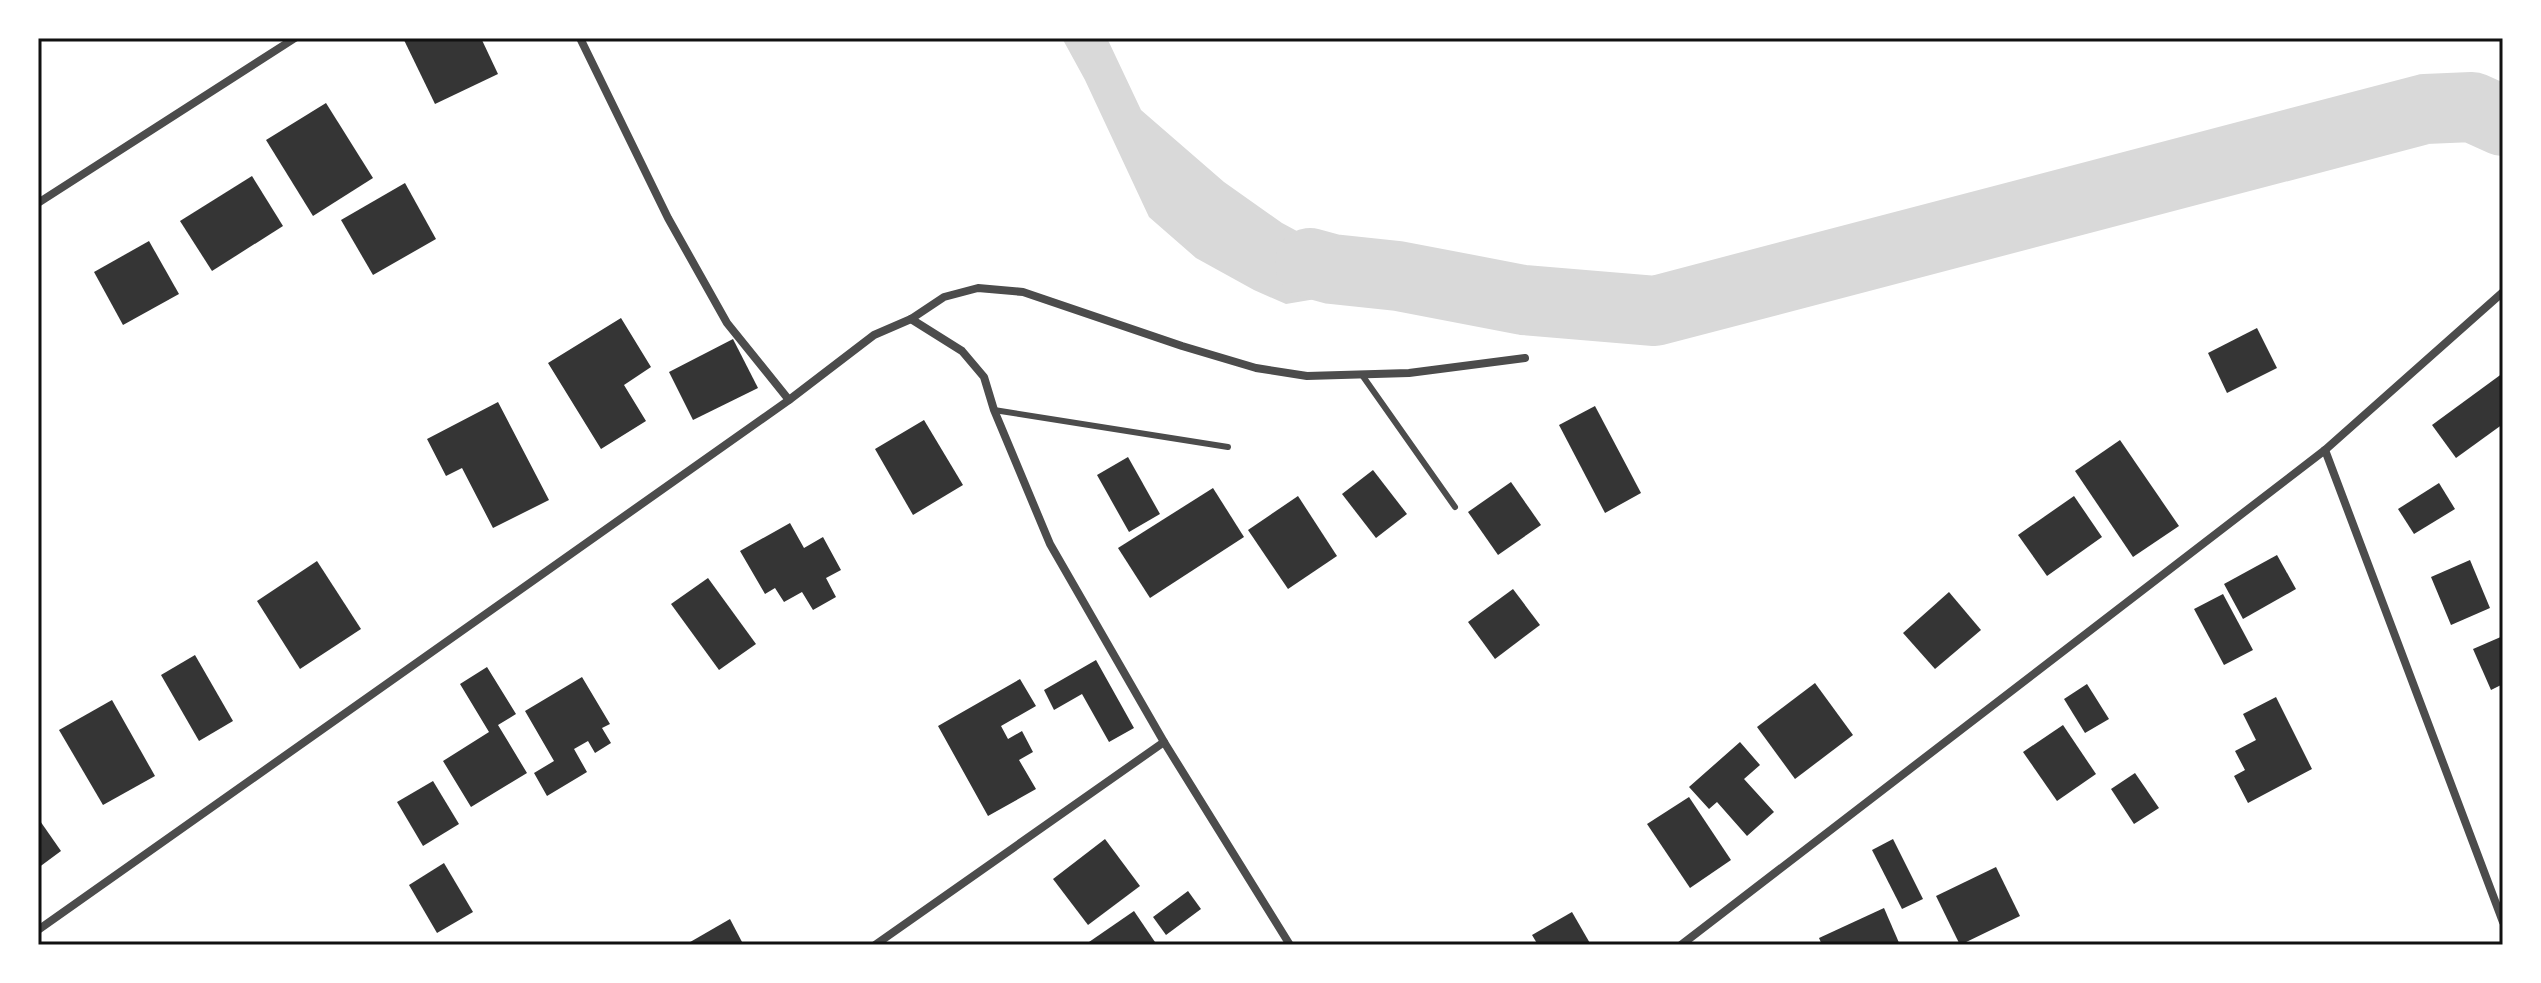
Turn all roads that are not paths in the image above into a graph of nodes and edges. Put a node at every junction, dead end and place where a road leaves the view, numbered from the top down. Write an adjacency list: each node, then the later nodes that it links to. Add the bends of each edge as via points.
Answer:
1 (295, 38): 3 (street)
2 (580, 38): 8 (street, via 668,218 727,323)
3 (38, 203)
4 (2503, 292): 11 (street)
5 (911, 319): 7 (street, via 944,297 978,288 1023,292 1256,368 1307,376); 8 (street, via 874,335); 9 (street, via 962,351 984,377)
6 (1525, 358): 7 (street)
7 (1362, 375): 12 (lane)
8 (789, 400): 15 (street)
9 (994, 410): 10 (lane); 13 (street, via 1050,544)
10 (1228, 447)
11 (2325, 450): 14 (street); 18 (street)
12 (1455, 507)
13 (1164, 742): 16 (street); 17 (street)
14 (2503, 922)
15 (38, 930)
16 (875, 945)
17 (1290, 945)
18 (1681, 945)

